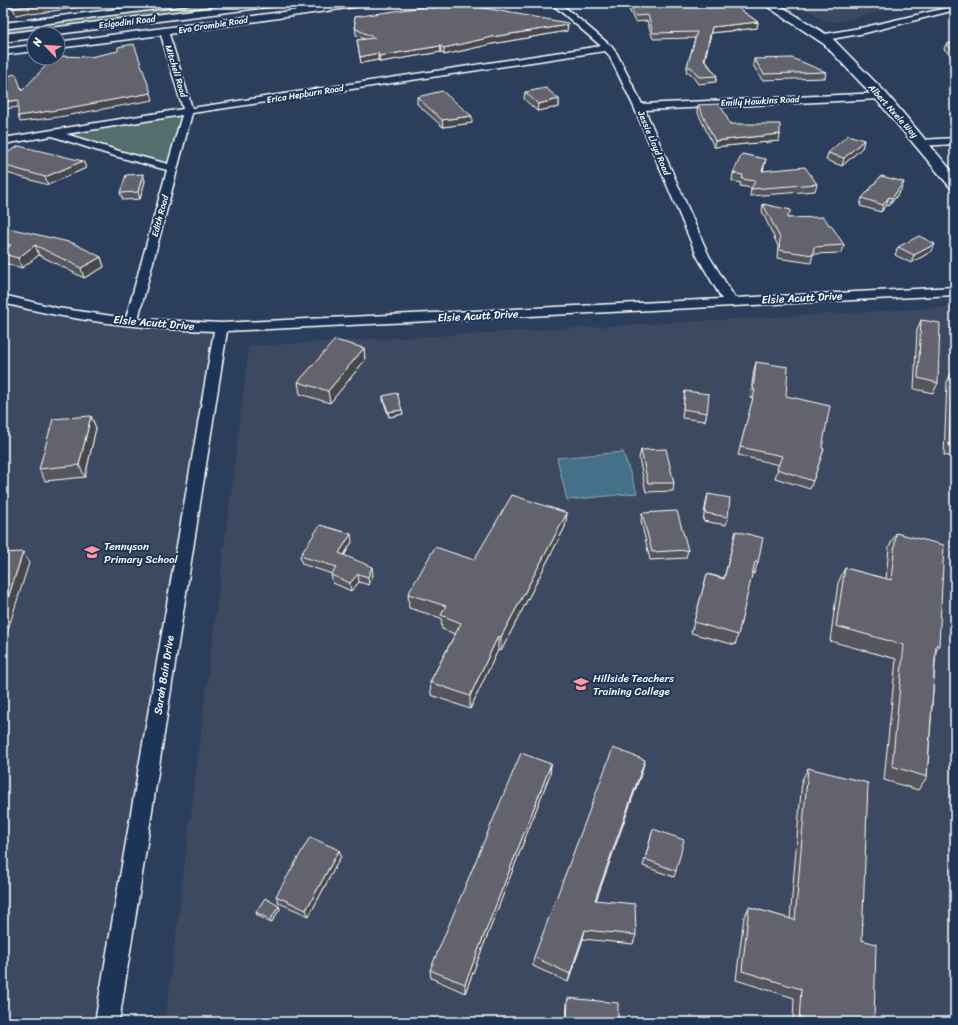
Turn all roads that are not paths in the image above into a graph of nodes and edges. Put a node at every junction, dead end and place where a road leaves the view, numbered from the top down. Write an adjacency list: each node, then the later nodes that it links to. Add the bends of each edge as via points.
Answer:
1 (30, 3): 8 (street)
2 (188, 3): 9 (street)
3 (275, 3): 13 (main road, Esigodini Road)
4 (368, 3): 12 (street, Eva Crombie Road)
5 (555, 3): 16 (street, Jessie Lloyd Road)
6 (768, 3): 14 (main road, Albert Nxele Way)
7 (780, 3): 14 (main road, Albert Nxele Way)
8 (3, 5)
9 (160, 5): 11 (street)
10 (955, 8): 14 (street)
11 (3, 26)
12 (164, 32): 15 (street, Eva Crombie Road); 21 (street, Mitchell Road)
13 (3, 38)
14 (825, 39): 19 (main road, Albert Nxele Way)
15 (66, 44)
16 (608, 48): 20 (street, Jessie Lloyd Road); 21 (street, Erica Hepburn Road)
17 (26, 49): 18 (street)
18 (3, 52)
19 (881, 96): 20 (street, Emily Hawkins Road); 25 (main road, Albert Nxele Way)
20 (639, 107): 30 (street, Jessie Lloyd Road, via 703,256)
21 (188, 111): 22 (street, Erica Hepburn Road); 26 (street, Edith Road)
22 (53, 133): 23 (street, Erica Hepburn Road); 26 (street)
23 (3, 141)
24 (955, 141): 25 (street)
25 (921, 143): 27 (main road, Albert Nxele Way)
26 (173, 168): 31 (street, Edith Road)
27 (955, 184)
28 (955, 291): 30 (street, Elsie Acutt Drive)
29 (3, 300): 31 (street, Elsie Acutt Drive)
30 (730, 301): 32 (street, Elsie Acutt Drive)
31 (131, 322): 32 (street, Elsie Acutt Drive)
32 (221, 327): 33 (street, Sarah Bain Drive)
33 (107, 1022)

